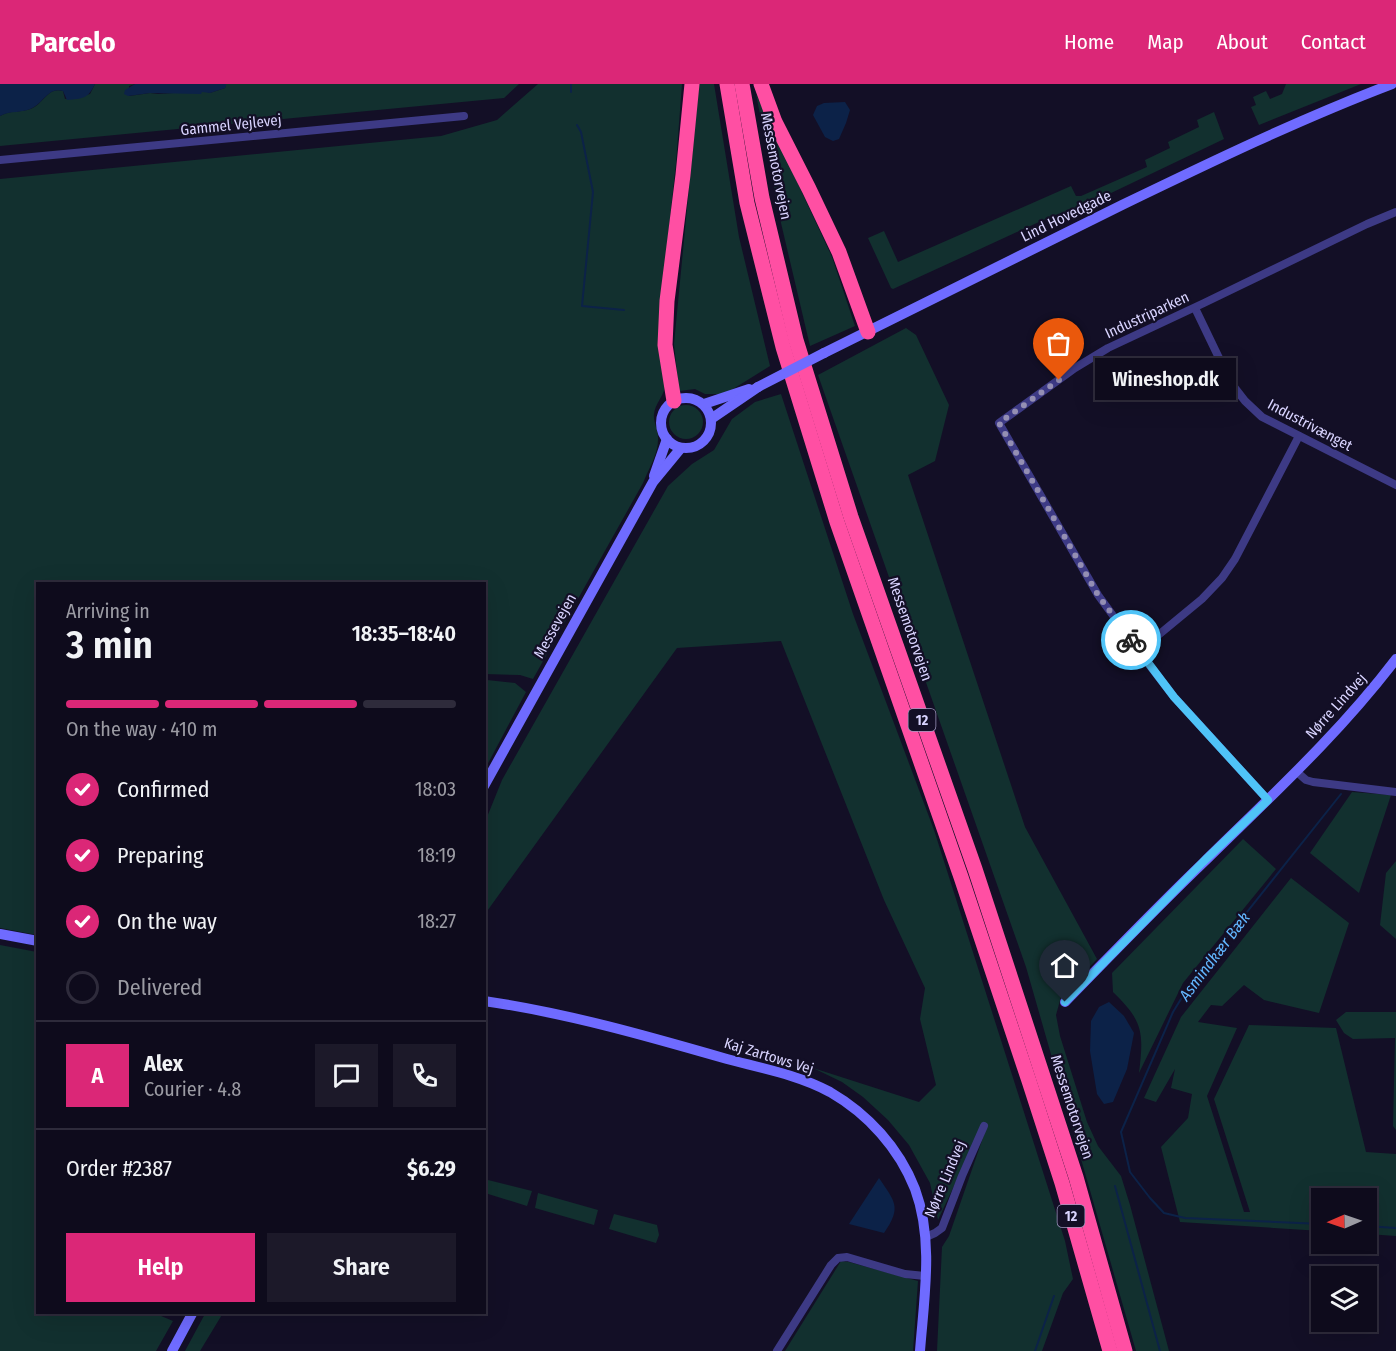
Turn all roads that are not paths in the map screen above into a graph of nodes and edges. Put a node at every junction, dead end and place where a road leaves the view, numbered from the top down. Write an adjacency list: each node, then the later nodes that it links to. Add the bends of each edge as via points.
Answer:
1 (692, 84): 12 (highway, via 667,301 665,345)
2 (727, 84): 37 (highway, 12, via 747,203 783,348 837,522 1033,1093)
3 (742, 84): 38 (highway, Messemotorvejen / 12, via 762,198 796,340 851,517 975,869 1065,1143)
4 (761, 84): 10 (highway, via 775,122 839,252)
5 (1392, 84): 10 (main road, Lind Hovedgade, via 1222,156)
6 (464, 116): 7 (street, Gammel Vejlevej)
7 (0, 160)
8 (1395, 215): 9 (street, Industriparken, via 1367,224)
9 (1194, 308): 15 (street, Industrivænget, via 1230,383 1262,417); 20 (street, Industriparken, via 1108,348 999,423 1098,595)
10 (868, 332): 11 (main road, Lind Hovedgade, bridge)
11 (758, 387): 13 (main road, Lind Hovedgade); 14 (main road, Lind Hovedgade)
12 (674, 400): 13 (main road, via 690,398); 16 (main road, via 667,406 661,423)
13 (704, 404): 14 (main road)
14 (711, 419): 17 (main road, via 706,438 691,448)
15 (1299, 436): 19 (street, Industrivænget); 20 (street, via 1222,578)
16 (667, 439): 17 (main road); 18 (main road, Messevejen)
17 (681, 448): 18 (main road, Messevejen)
18 (653, 482): 23 (main road, Messevejen)
19 (1396, 485)
20 (1139, 651): 25 (street, Industriparken, via 1174,697)
21 (1396, 659): 22 (main road, Nørre Lindvej)
22 (1297, 771): 24 (street, via 1313,782); 25 (main road, Nørre Lindvej)
23 (486, 782)
24 (1396, 792)
25 (1268, 800): 29 (main road, Nørre Lindvej)
26 (0, 934): 27 (main road)
27 (36, 941)
28 (486, 1001): 31 (main road, Kaj Zartows Vej, via 638,1033 723,1063 802,1080 829,1092 870,1122 891,1144 915,1190)
29 (1065, 1002)
30 (984, 1126): 31 (street, Nørre Lindvej, via 942,1228)
31 (926, 1237): 32 (main road, Kaj Zartows Vej)
32 (925, 1276): 35 (street, via 838,1258); 36 (main road, Kaj Zartows Vej)
33 (192, 1314): 34 (main road)
34 (172, 1351)
35 (777, 1351)
36 (920, 1351)
37 (1110, 1351)
38 (1125, 1351)

